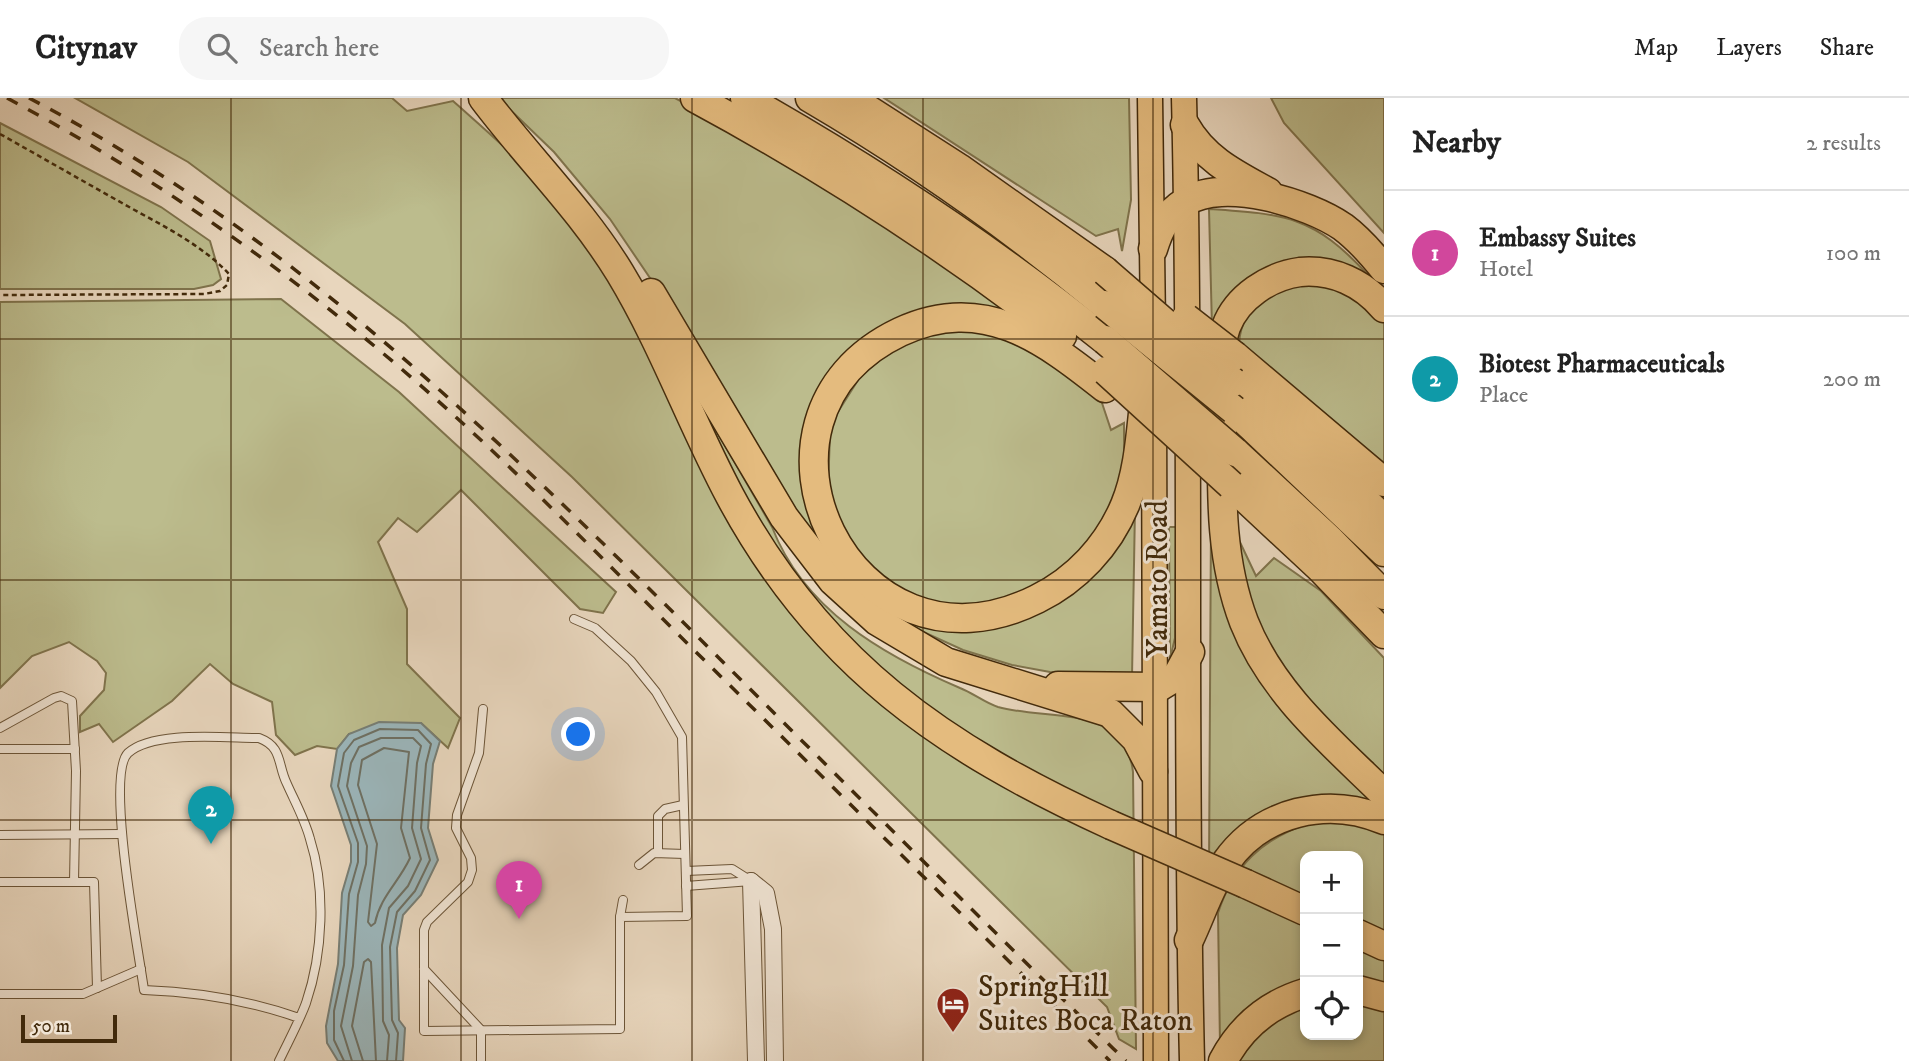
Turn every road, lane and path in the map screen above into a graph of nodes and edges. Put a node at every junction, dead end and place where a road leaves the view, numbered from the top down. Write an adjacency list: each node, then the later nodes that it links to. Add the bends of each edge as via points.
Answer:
1 (483, 98): 25 (highway, via 551,163 618,246 665,314 783,517 832,581 877,621 912,644 963,668); 47 (highway, bridge, via 606,251 647,321 744,520 784,580 825,631 880,686 943,735 1016,780)
2 (695, 98): 17 (highway, via 813,166 979,274)
3 (745, 98): 21 (highway, bridge, via 869,171 1105,340 1235,452)
4 (810, 98): 20 (highway, bridge, via 942,182 1057,265 1234,410)
5 (850, 98): 16 (highway, bridge, via 959,167)
6 (1150, 98): 11 (main road, Yamato Road)
7 (1184, 112): 9 (highway, via 1197,144 1217,163); 10 (main road, Yamato Road)
8 (0, 134): 13 (path, via 160,222 215,259 229,274 220,291 204,294)
9 (1279, 198): 10 (highway, via 1213,194); 12 (highway, via 1342,227)
10 (1187, 200): 11 (highway, via 1164,220); 24 (main road, Yamato Road)
11 (1153, 249): 15 (main road, Yamato Road)
12 (1384, 269)
13 (0, 295)
14 (1384, 308): 32 (highway, via 1365,289 1336,275 1307,272 1281,277 1253,292 1230,318 1221,364 1224,538 1245,624 1269,671 1291,700)
15 (1153, 338): 17 (highway, via 1126,502 1098,551 1053,591 994,614 932,614 878,590 835,544 816,490 817,433 843,379 885,340 929,322 986,320 1046,342); 26 (main road, Yamato Road)
16 (1234, 369): 18 (highway); 19 (highway, via 1275,415)
17 (1106, 380): 23 (highway, bridge, via 1231,485)
18 (1384, 482)
19 (1384, 519)
20 (1384, 552)
21 (1384, 595)
22 (573, 619): 33 (lane, via 596,628 631,661 674,720 682,737)
23 (1384, 634)
24 (1190, 652): 26 (highway, via 1177,676); 50 (main road, Yamato Road)
25 (1013, 683): 26 (highway); 31 (highway, via 1110,713 1136,739)
26 (1154, 688): 31 (main road, Yamato Road)
27 (483, 709): 53 (lane, via 480,753 456,828 472,870 468,881 427,922)
28 (0, 728): 29 (lane, via 54,698 68,697)
29 (75, 749): 30 (lane); 37 (lane)
30 (0, 750)
31 (1153, 771): 65 (main road, Yamato Road)
32 (1384, 794)
33 (683, 805): 38 (lane, via 657,816); 39 (lane)
34 (1384, 820): 50 (highway, via 1354,811 1316,808 1262,828 1226,864)
35 (122, 834): 37 (lane); 52 (lane); 59 (lane, via 119,774 128,753 153,740 259,738 278,750 284,777 311,839 317,878 317,955)
36 (0, 835): 37 (lane)
37 (73, 835): 44 (lane)
38 (658, 853): 39 (lane); 40 (lane)
39 (685, 854): 41 (lane)
40 (639, 865)
41 (686, 870): 42 (lane, via 732,869); 45 (lane)
42 (751, 881): 45 (lane); 63 (street); 64 (street, via 766,893 774,929)
43 (0, 882): 44 (lane)
44 (74, 882): 54 (lane, via 94,882)
45 (687, 886): 48 (lane, via 687,916)
46 (623, 901): 48 (lane)
47 (1300, 909)
48 (620, 917): 60 (lane, via 620,1029)
49 (1363, 936): 51 (highway)
50 (1189, 940): 66 (main road, Yamato Road)
51 (1384, 946)
52 (141, 969): 54 (lane); 59 (lane, via 144,990 222,998)
53 (424, 969): 60 (lane); 60 (lane, via 424,1031)
54 (97, 988): 56 (lane, via 83,995)
55 (1363, 991): 58 (highway)
56 (0, 995)
57 (1300, 995): 67 (highway, via 1259,1016)
58 (1384, 996)
59 (299, 1018): 61 (lane)
60 (481, 1030): 62 (lane)
61 (279, 1061)
62 (481, 1061)
63 (756, 1061)
64 (775, 1061)
65 (1156, 1061)
66 (1192, 1061)
67 (1223, 1061)

